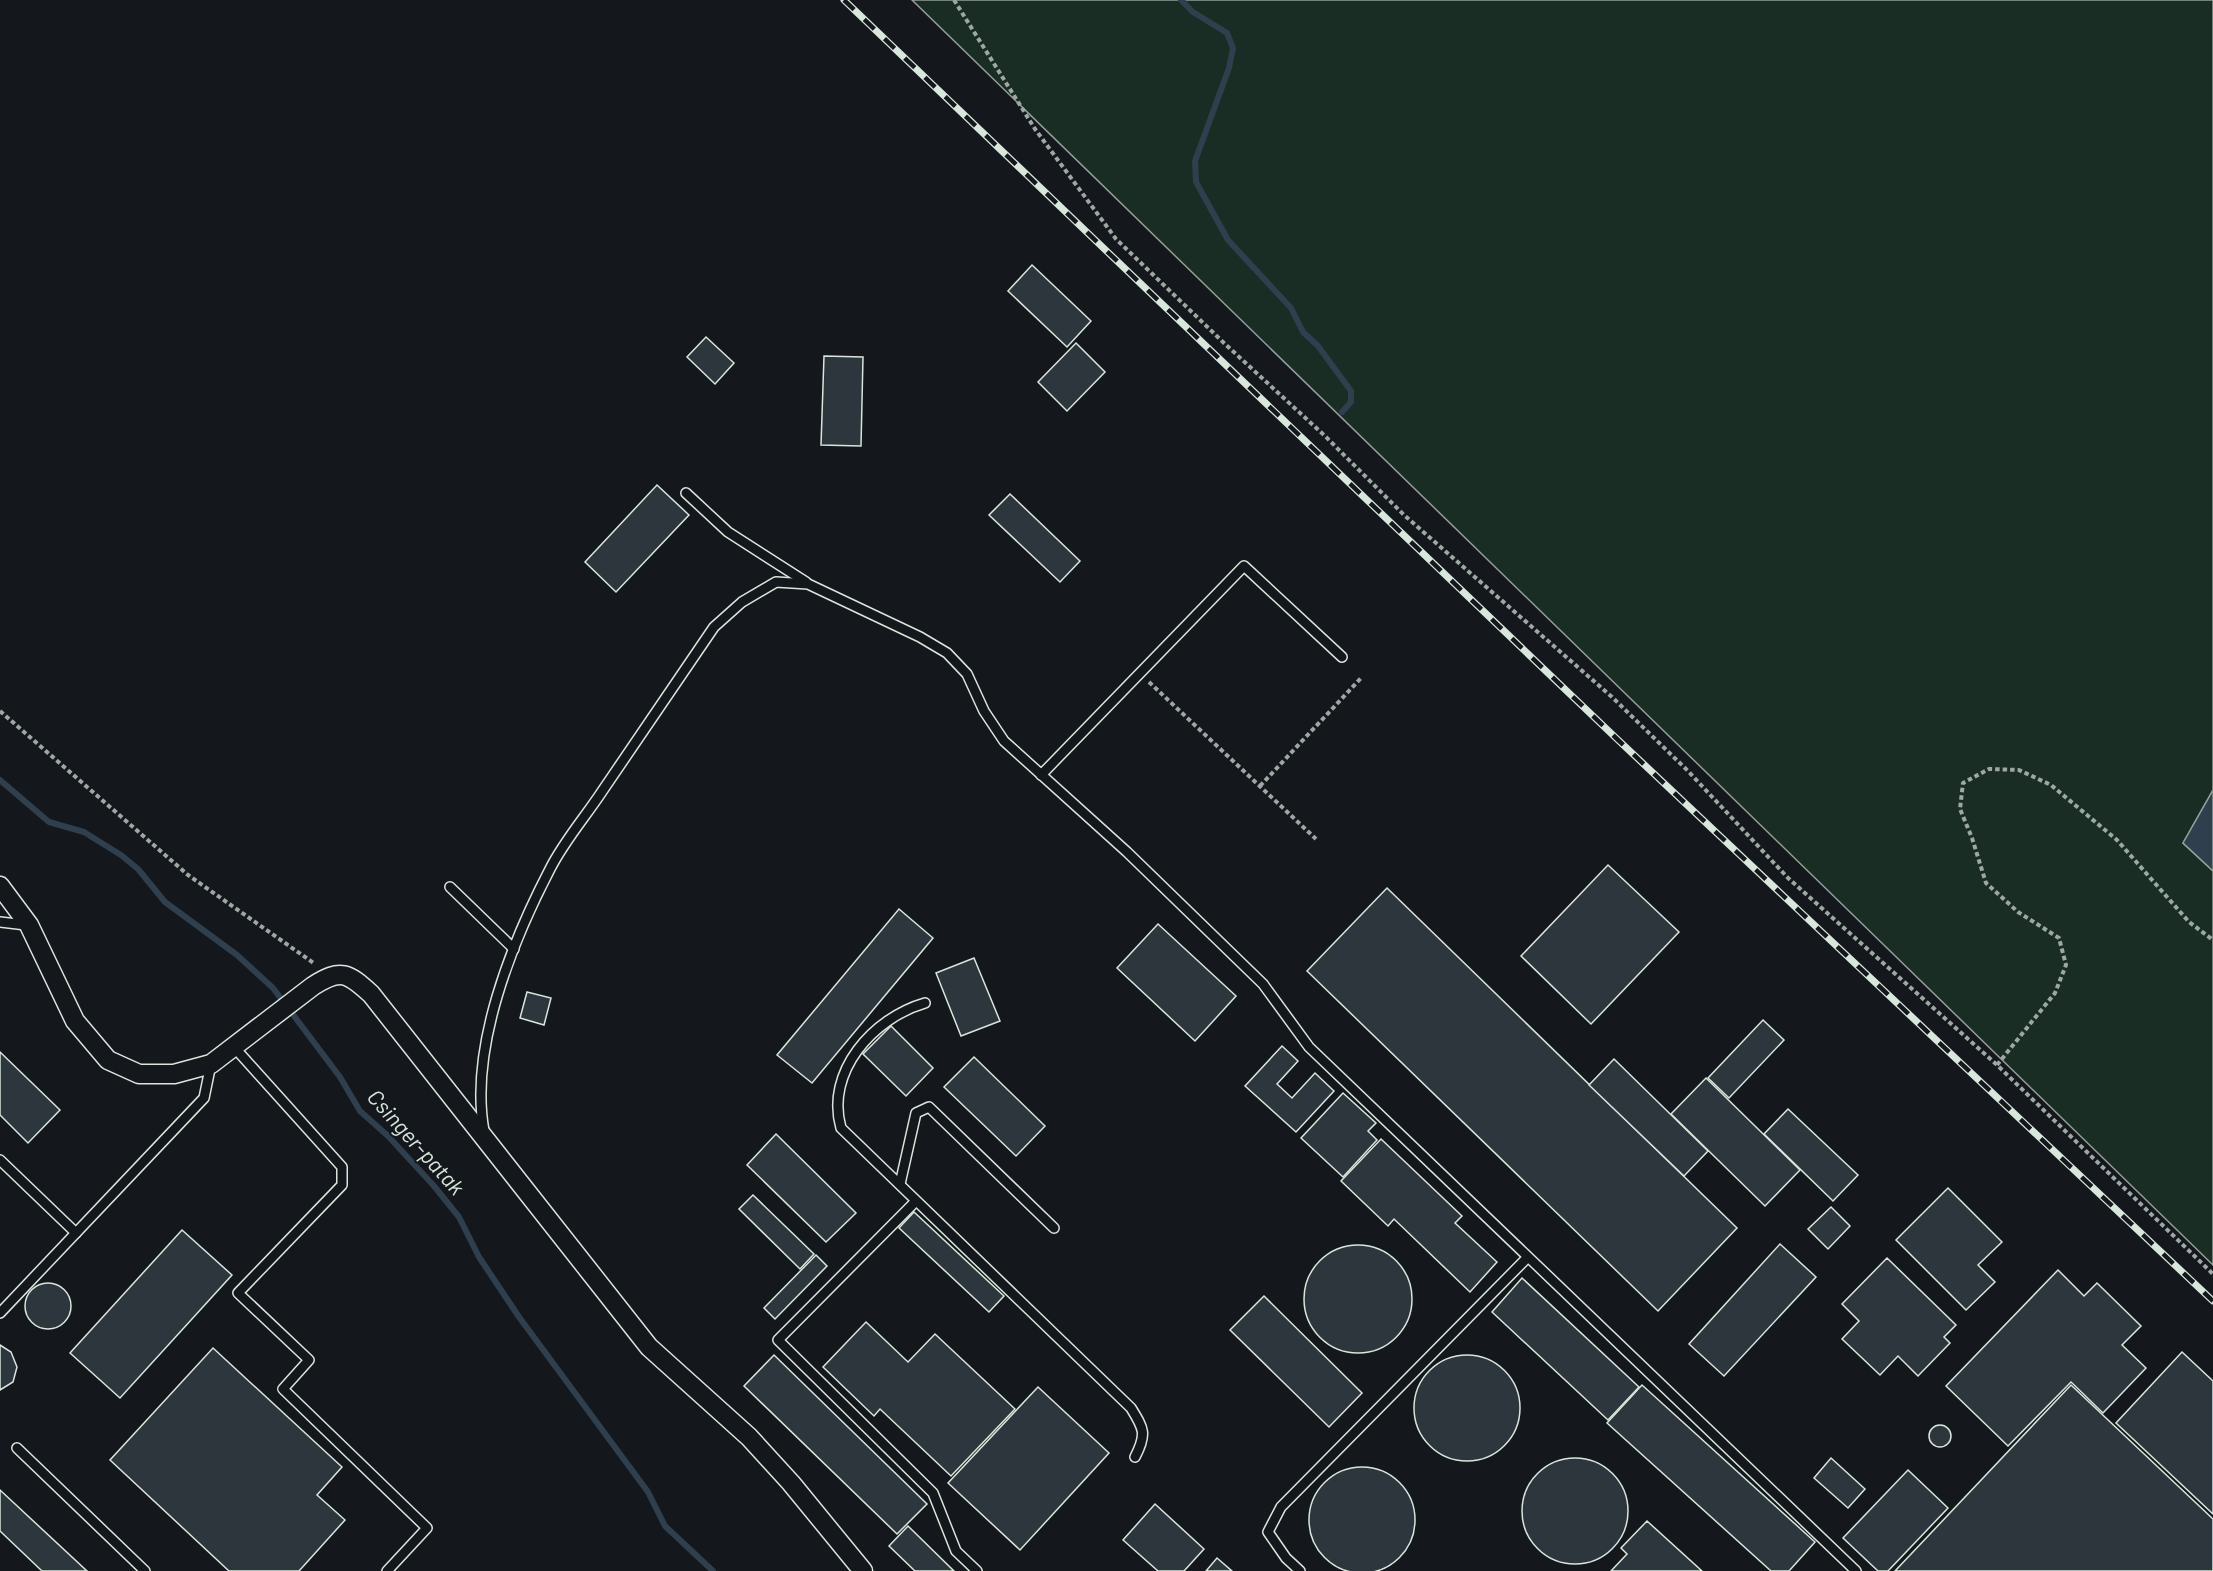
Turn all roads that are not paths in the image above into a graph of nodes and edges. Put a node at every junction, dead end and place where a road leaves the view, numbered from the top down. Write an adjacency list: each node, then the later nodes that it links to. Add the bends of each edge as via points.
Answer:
1 (686, 493): 2 (lane, via 728,532)
2 (808, 584): 4 (lane, via 947,653 967,675 1004,741); 9 (lane, via 776,582 742,602 714,627 550,868)
3 (1342, 657): 4 (lane, via 1244,566)
4 (1041, 775): 19 (lane, via 1263,984 1309,1047)
5 (0, 885): 8 (street)
6 (450, 887): 9 (lane)
7 (0, 922): 8 (lane)
8 (29, 925): 12 (street, via 75,1021 108,1060 139,1074 174,1074)
9 (514, 949): 13 (lane, via 493,1012 480,1078)
10 (925, 1003): 15 (lane, via 883,1023 862,1044 837,1092 836,1111 841,1128)
11 (234, 1047): 12 (street); 13 (street, via 331,975 350,976 371,994); 24 (lane, via 342,1167 342,1185 238,1293 309,1360 283,1389 427,1528)
12 (212, 1064): 18 (lane, via 204,1098)
13 (486, 1141): 25 (street, via 649,1347 749,1437)
14 (0, 1160): 18 (lane)
15 (900, 1184): 16 (lane); 17 (lane, via 916,1113 929,1107)
16 (916, 1201): 22 (lane, via 1131,1408 1142,1425 1144,1440); 26 (lane, via 778,1340 933,1493 956,1551)
17 (1054, 1228)
18 (76, 1233): 20 (lane)
19 (1527, 1258): 27 (lane, via 1281,1507 1268,1532); 28 (lane)
20 (0, 1313)
21 (17, 1448): 23 (lane)
22 (1135, 1457)
23 (145, 1571)
24 (387, 1571)
25 (863, 1571)
26 (977, 1571)
27 (1300, 1571)
28 (1856, 1571)

